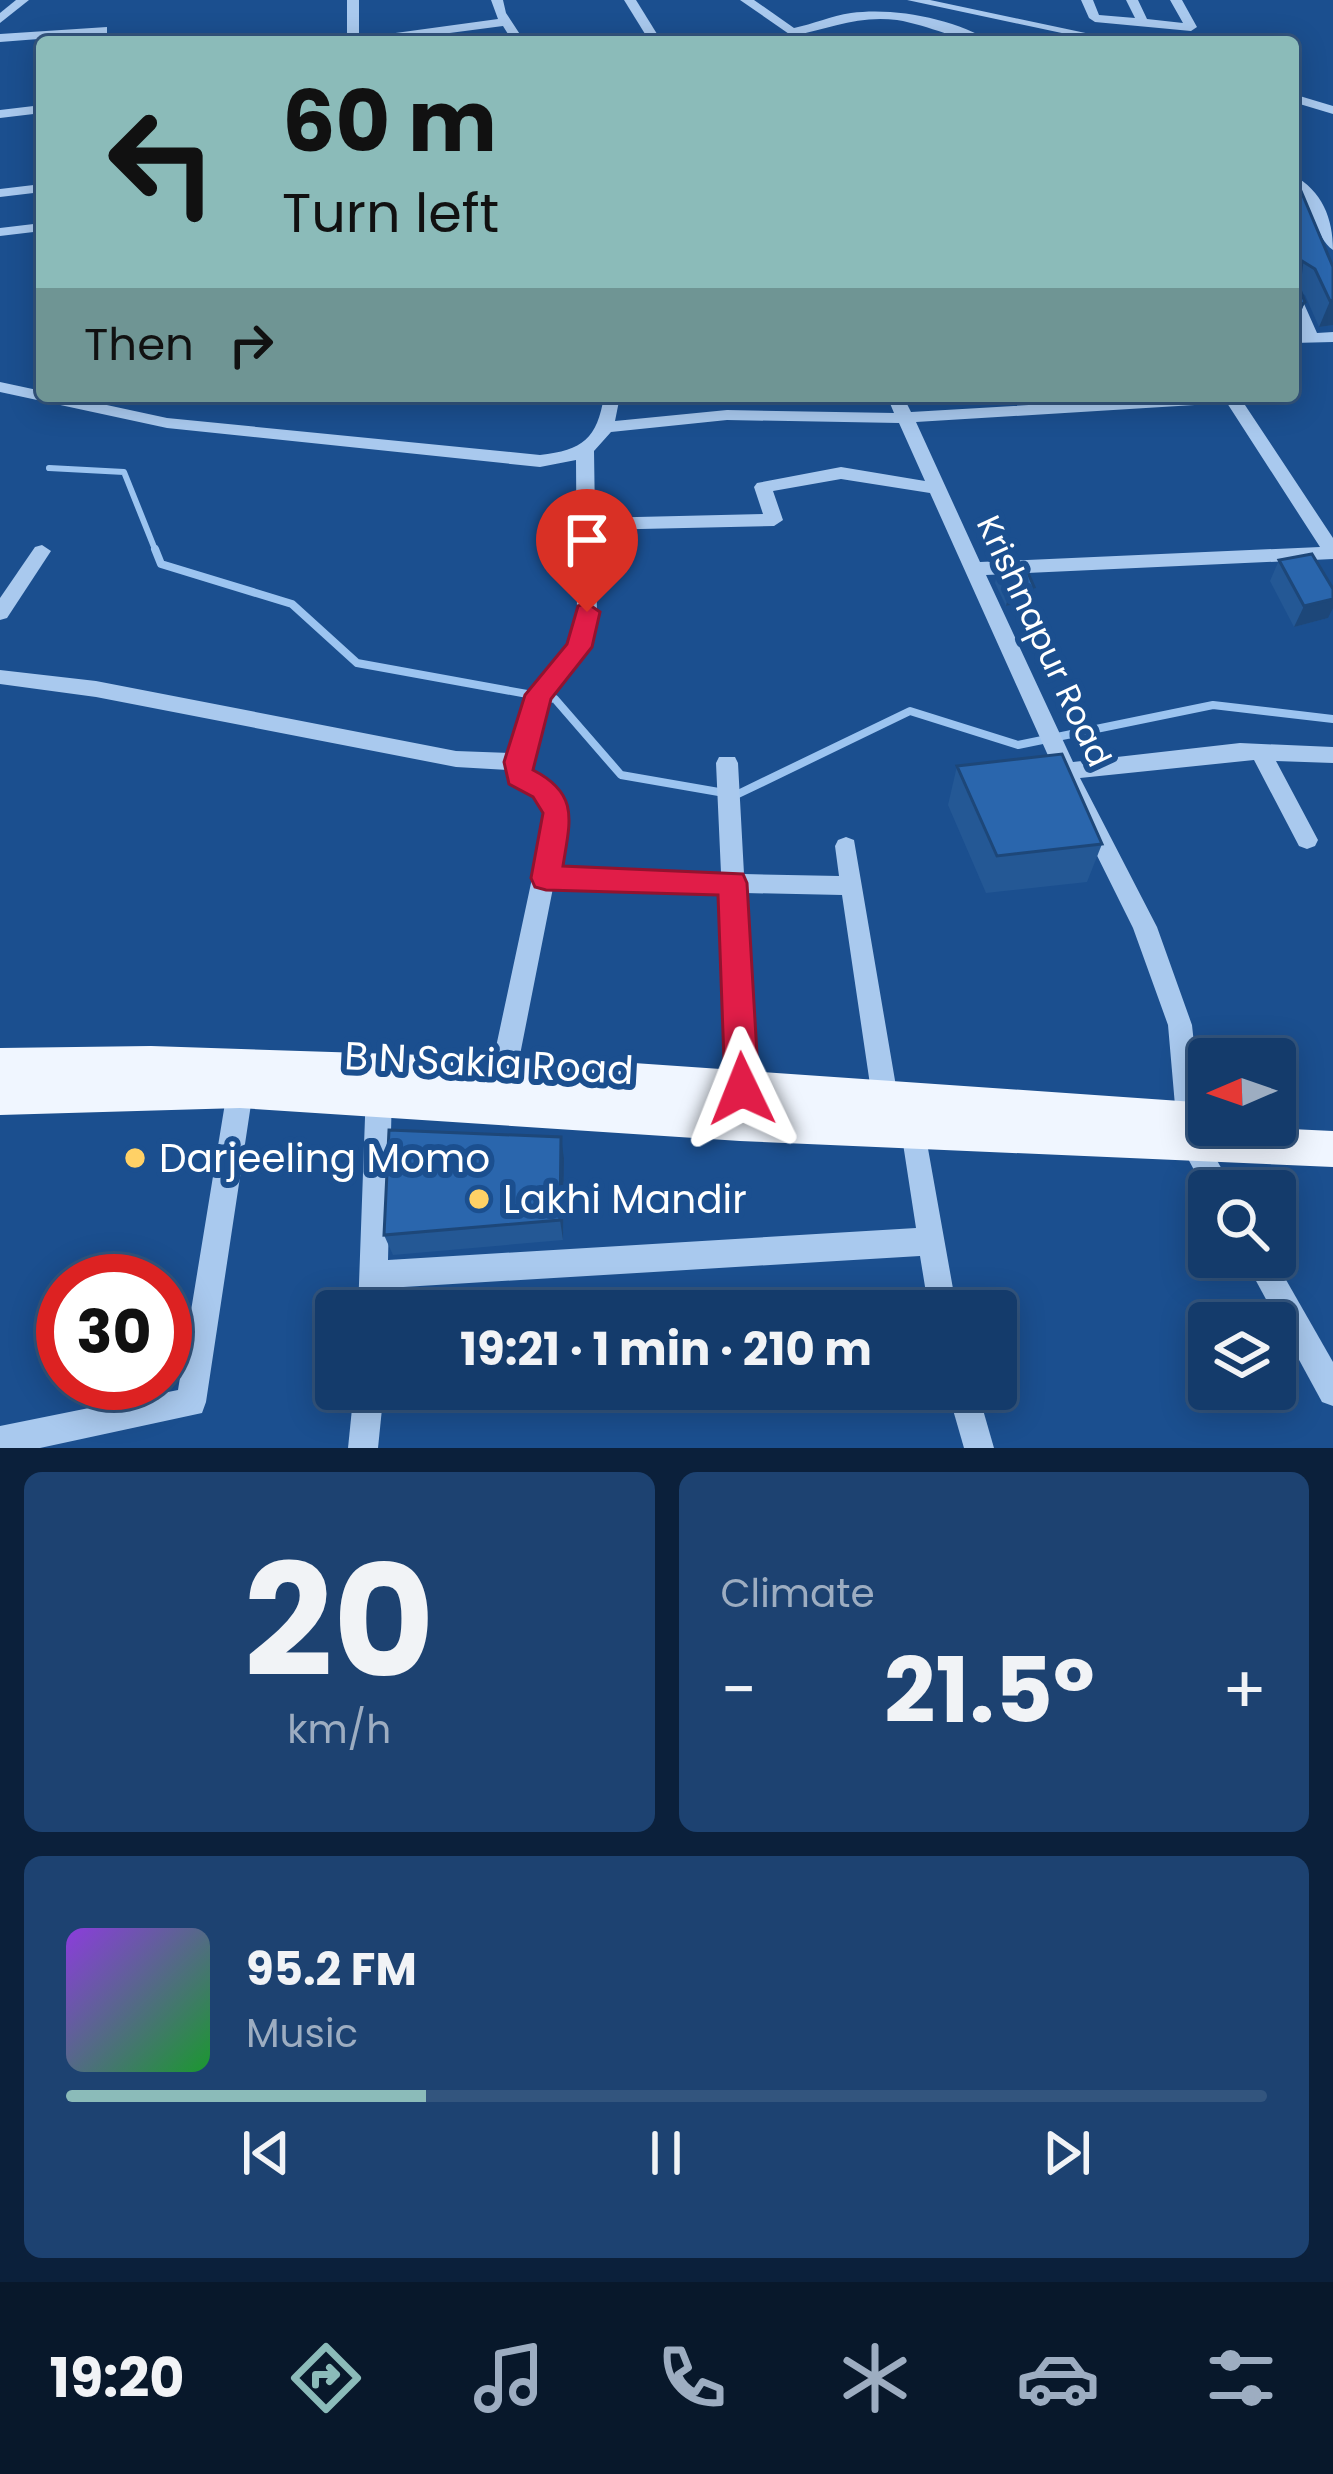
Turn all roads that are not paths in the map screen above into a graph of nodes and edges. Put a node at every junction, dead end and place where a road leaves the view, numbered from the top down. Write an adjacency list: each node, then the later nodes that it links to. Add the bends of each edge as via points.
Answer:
1 (23, 0): 10 (street)
2 (353, 0): 15 (street)
3 (497, 0): 11 (street)
4 (630, 0): 18 (street)
5 (746, 0): 14 (street)
6 (913, 0): 21 (street)
7 (1087, 0): 12 (street, via 1095,18)
8 (1132, 0): 12 (street)
9 (1175, 0): 12 (street, via 1191,27)
10 (0, 19)
11 (505, 22): 16 (street); 17 (street)
12 (1143, 23)
13 (104, 30): 22 (street)
14 (795, 32): 19 (street); 20 (street, via 842,17)
15 (353, 36)
16 (399, 36)
17 (515, 36)
18 (652, 36)
19 (805, 36)
20 (970, 36)
21 (1092, 36)
22 (17, 37): 23 (street); 24 (street)
23 (0, 38)
24 (36, 49)
25 (1299, 100): 27 (street)
26 (36, 110): 29 (street)
27 (1333, 110): 28 (street)
28 (1299, 113)
29 (0, 114)
30 (1299, 185): 35 (street, via 1314,199)
31 (36, 189): 32 (street)
32 (0, 193)
33 (36, 228): 34 (street)
34 (0, 232)
35 (1333, 246)
36 (1302, 336): 37 (street)
37 (1333, 337)
38 (0, 387): 39 (street)
39 (36, 394)
40 (78, 402): 48 (street, via 207,427 540,461)
41 (611, 402): 47 (street)
42 (764, 402): 46 (street)
43 (1052, 402): 45 (street)
44 (1234, 402): 52 (street)
45 (899, 407): 46 (street); 49 (street, Krishnapur Road)
46 (775, 416): 47 (street)
47 (608, 427): 48 (street)
48 (585, 451): 50 (street)
49 (935, 488): 50 (street, via 841,473 763,487 774,520); 53 (street, Krishnapur Road)
50 (584, 524): 58 (street, via 589,573 579,647 538,695)
51 (42, 551): 54 (street)
52 (1333, 553): 53 (street)
53 (976, 568): 60 (street, Krishnapur Road)
54 (0, 613)
55 (0, 677): 58 (street, via 456,759)
56 (1261, 752): 57 (street); 60 (street); 61 (street)
57 (1333, 755)
58 (518, 762): 63 (street, via 519,776 543,789 557,813)
59 (727, 763): 64 (street)
60 (1066, 771): 68 (street, Krishnapur Road, via 1145,927 1180,1025)
61 (1306, 840)
62 (845, 846): 65 (street)
63 (546, 878): 64 (street); 67 (street)
64 (732, 883): 65 (street); 70 (street)
65 (852, 886): 73 (street)
66 (0, 1065): 69 (main road, B N Sakia Road, via 149,1061)
67 (503, 1075): 69 (main road, B N Sakia Road); 70 (main road, B N Sakia Road)
68 (1188, 1076)
69 (379, 1084): 71 (main road, B N Sakia Road); 73 (main road, B N Sakia Road, via 740,1123); 80 (street)
70 (742, 1089): 73 (main road, B N Sakia Road)
71 (240, 1090): 72 (main road, B N Sakia Road); 87 (street, via 191,1402)
72 (0, 1098)
73 (903, 1109): 74 (main road, B N Sakia Road); 79 (street)
74 (1188, 1127)
75 (1296, 1127): 76 (main road)
76 (1333, 1130)
77 (1296, 1143): 78 (main road, B N Sakia Road)
78 (1333, 1149)
79 (932, 1241): 80 (street); 83 (street)
80 (373, 1275): 82 (street)
81 (1269, 1278): 84 (street)
82 (373, 1290)
83 (940, 1290)
84 (1333, 1391)
85 (367, 1410): 88 (street)
86 (968, 1410): 89 (street)
87 (0, 1441)
88 (364, 1448)
89 (979, 1448)

